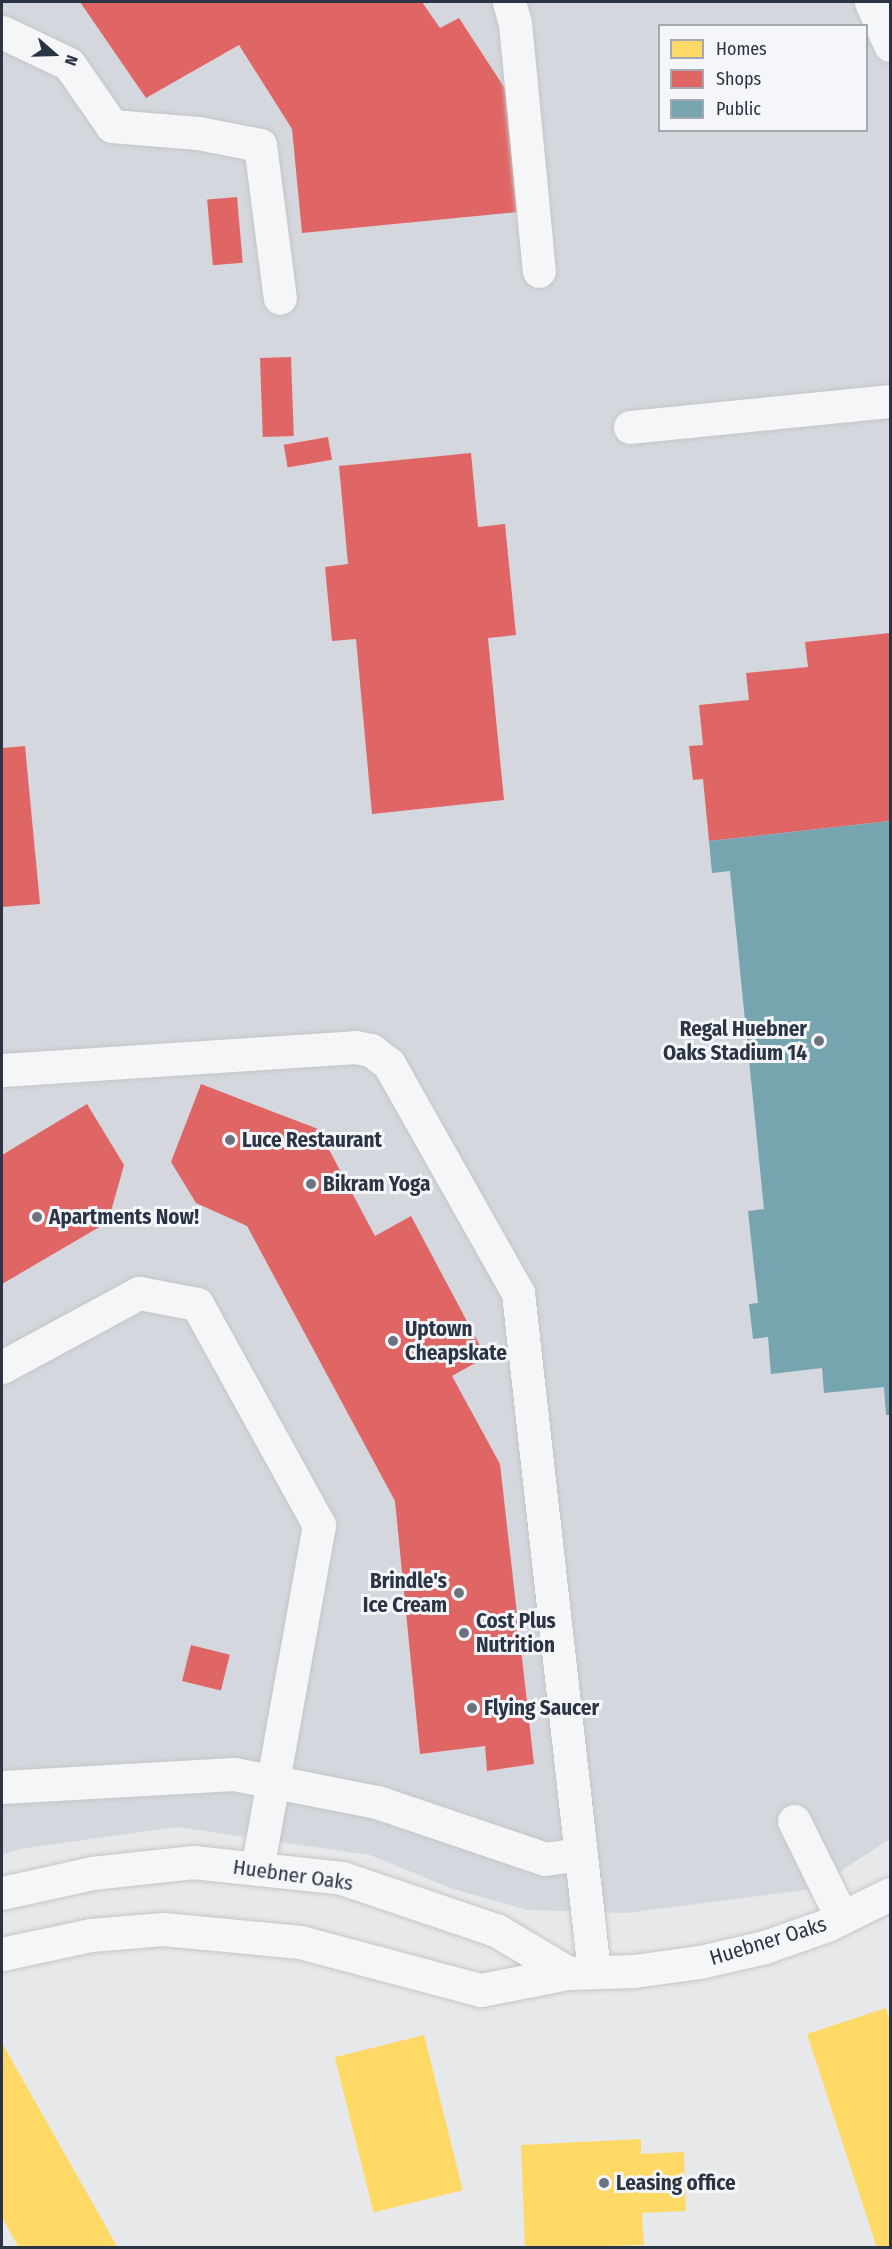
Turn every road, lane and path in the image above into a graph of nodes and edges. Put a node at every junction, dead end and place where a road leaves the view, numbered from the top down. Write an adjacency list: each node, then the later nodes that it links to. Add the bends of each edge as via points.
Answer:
1 (509, 2): 5 (street, via 515,22)
2 (871, 2): 4 (street)
3 (2, 32): 6 (street, via 69,64 111,126 198,133 260,145)
4 (891, 45)
5 (539, 271)
6 (280, 298)
7 (891, 401): 8 (street)
8 (630, 427)
9 (2, 1070): 14 (street, via 355,1047 370,1050 389,1064 518,1293)
10 (2, 1367): 11 (street, via 139,1293 197,1304 319,1525)
11 (275, 1782): 12 (street, via 234,1774 186,1774); 14 (street, via 377,1802 545,1858); 15 (street)
12 (2, 1787)
13 (794, 1821): 18 (street)
14 (580, 1854): 20 (street)
15 (257, 1868): 16 (street, Huebner Oaks, via 193,1862 92,1873); 20 (street, Huebner Oaks, via 342,1878 496,1930)
16 (2, 1893)
17 (891, 1894): 18 (street, Huebner Oaks)
18 (842, 1918): 20 (street, Huebner Oaks, via 765,1947 700,1962)
19 (2, 1954): 20 (street, Huebner Oaks, via 91,1935 163,1929 300,1942 481,1990)
20 (581, 1972)

